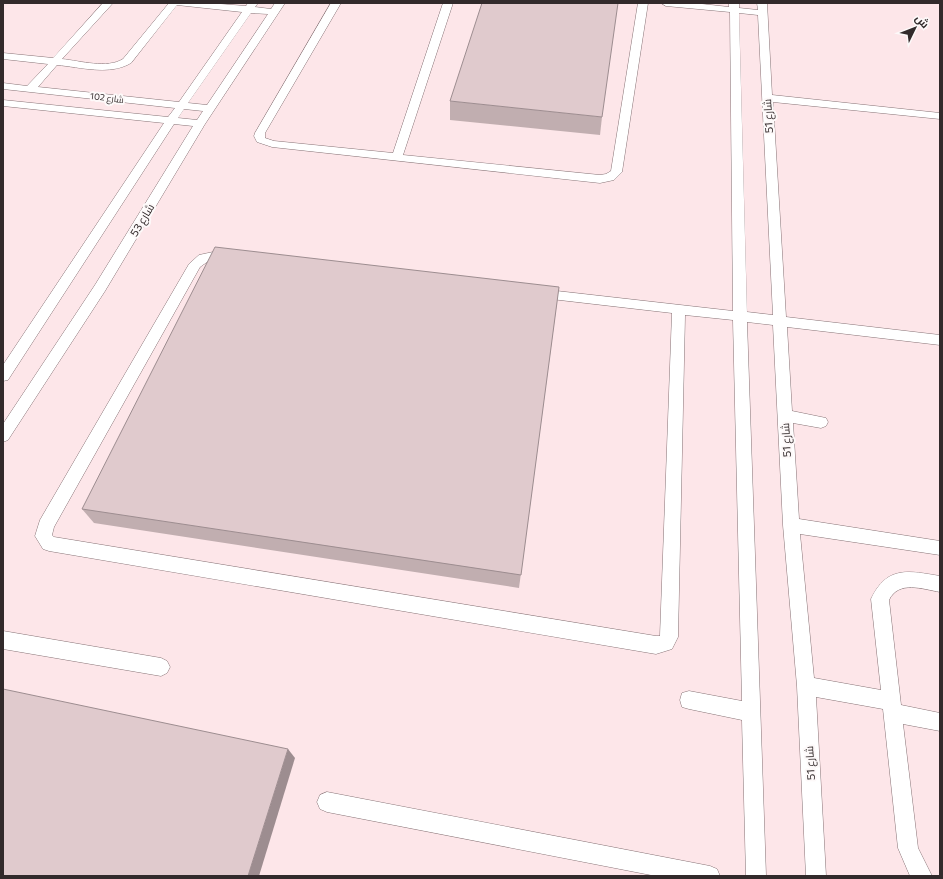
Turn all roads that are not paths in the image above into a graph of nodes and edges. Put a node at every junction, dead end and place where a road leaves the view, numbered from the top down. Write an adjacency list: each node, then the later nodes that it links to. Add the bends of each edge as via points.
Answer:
1 (108, 3): 13 (lane)
2 (174, 3): 13 (lane, via 122,64 108,67)
3 (179, 3): 8 (lane)
4 (336, 3): 23 (lane, via 259,138 267,143)
5 (448, 3): 23 (lane)
6 (643, 3): 23 (lane, via 614,175 600,179)
7 (666, 3): 9 (lane)
8 (251, 6): 10 (lane); 18 (lane)
9 (734, 6): 11 (lane); 25 (lane)
10 (278, 8): 19 (lane, شارع 53)
11 (762, 8): 16 (lane, شارع 51)
12 (3, 56): 13 (lane)
13 (56, 61): 15 (lane)
14 (3, 86): 15 (lane, شارع 102)
15 (30, 89): 18 (lane, شارع 102)
16 (767, 98): 20 (lane); 26 (lane, شارع 51)
17 (3, 103): 21 (lane, شارع 102)
18 (181, 106): 19 (lane, شارع 102); 21 (lane)
19 (210, 110): 22 (lane, شارع 53)
20 (940, 116)
21 (171, 121): 22 (lane, شارع 102); 28 (lane)
22 (200, 124): 31 (lane, شارع 53, via 100,288)
23 (397, 157)
24 (679, 308): 24 (lane, via 213,256 203,258 195,264 46,525 43,536 54,546 663,645 669,637); 25 (lane)
25 (740, 315): 26 (lane); 40 (lane)
26 (779, 320): 27 (lane); 29 (lane, شارع 51)
27 (940, 340)
28 (3, 376)
29 (785, 416): 30 (lane); 32 (lane, شارع 51)
30 (821, 422)
31 (3, 436)
32 (791, 525): 33 (lane); 37 (lane, شارع 51)
33 (940, 548)
34 (940, 584): 39 (lane, via 904,578 892,582 884,589 880,599)
35 (3, 640): 36 (lane)
36 (161, 667)
37 (806, 686): 39 (lane); 45 (lane, شارع 51)
38 (689, 700): 40 (lane)
39 (892, 707): 41 (lane); 46 (lane, via 908,848)
40 (751, 712): 44 (lane)
41 (940, 722)
42 (327, 802): 43 (lane)
43 (710, 876)
44 (756, 876)
45 (816, 876)
46 (922, 876)

